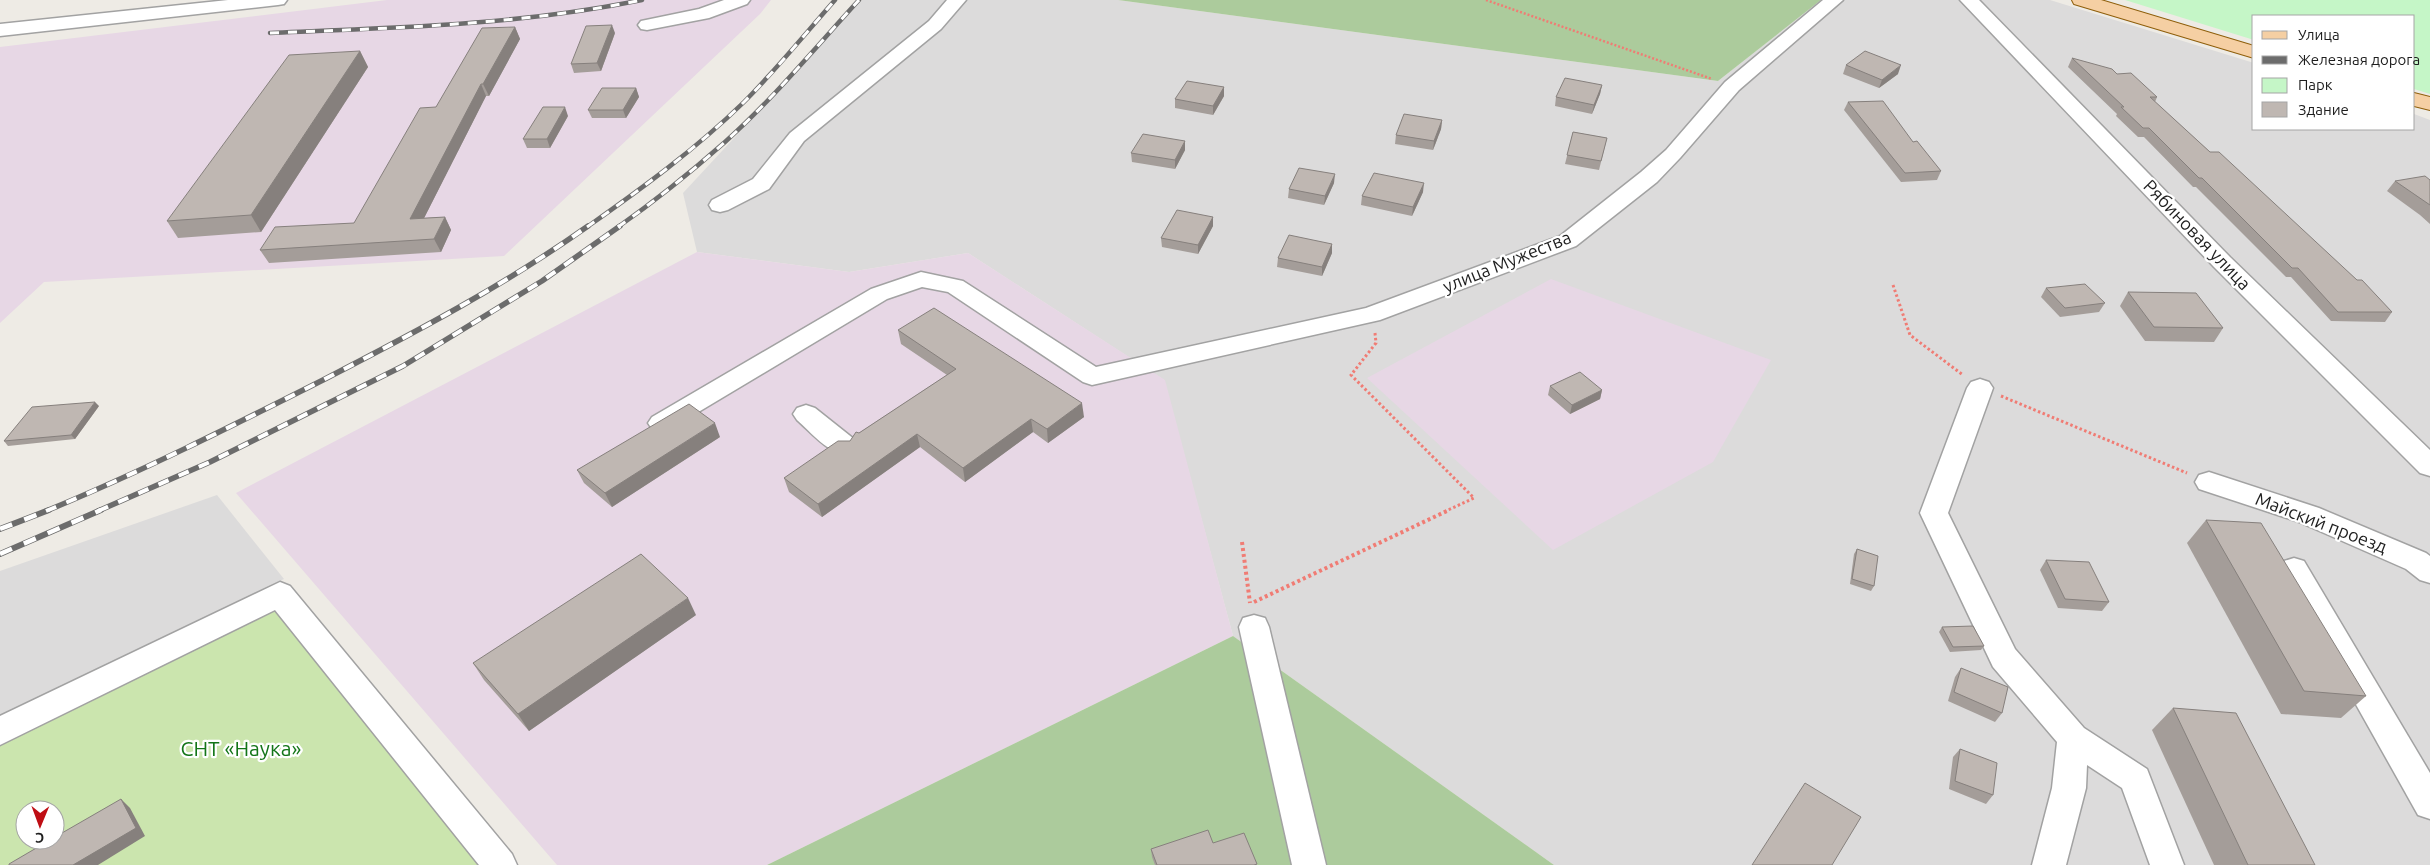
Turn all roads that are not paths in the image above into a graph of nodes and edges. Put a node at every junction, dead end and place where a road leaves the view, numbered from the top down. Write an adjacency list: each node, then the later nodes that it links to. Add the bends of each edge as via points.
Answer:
1 (278, 0): 8 (lane)
2 (741, 0): 7 (lane, via 703,14)
3 (957, 0): 12 (lane, via 934,25 797,137 761,184)
4 (1834, 0): 15 (lane, улица Мужества, via 1732,86 1649,177 1568,241 1372,315 1092,376 955,286 921,279 879,294)
5 (1969, 0): 17 (lane, Рябиновая улица, via 2222,262)
6 (2080, 0): 9 (main road)
7 (647, 25)
8 (0, 30)
9 (2252, 51)
10 (2415, 99): 11 (main road)
11 (2430, 104)
12 (720, 205)
13 (1980, 388): 23 (lane, via 1934,513 2004,658)
14 (806, 414): 16 (lane)
15 (644, 433)
16 (845, 446)
17 (2430, 466)
18 (2209, 482): 20 (lane, Майский проезд, via 2309,515 2416,561)
19 (2294, 568): 24 (lane)
20 (2430, 572)
21 (1252, 615): 26 (lane)
22 (0, 731): 25 (lane, via 280,594)
23 (2073, 738): 27 (lane, via 2070,788); 28 (lane, via 2135,778)
24 (2430, 804)
25 (500, 865)
26 (1309, 865)
27 (2049, 865)
28 (2168, 865)

